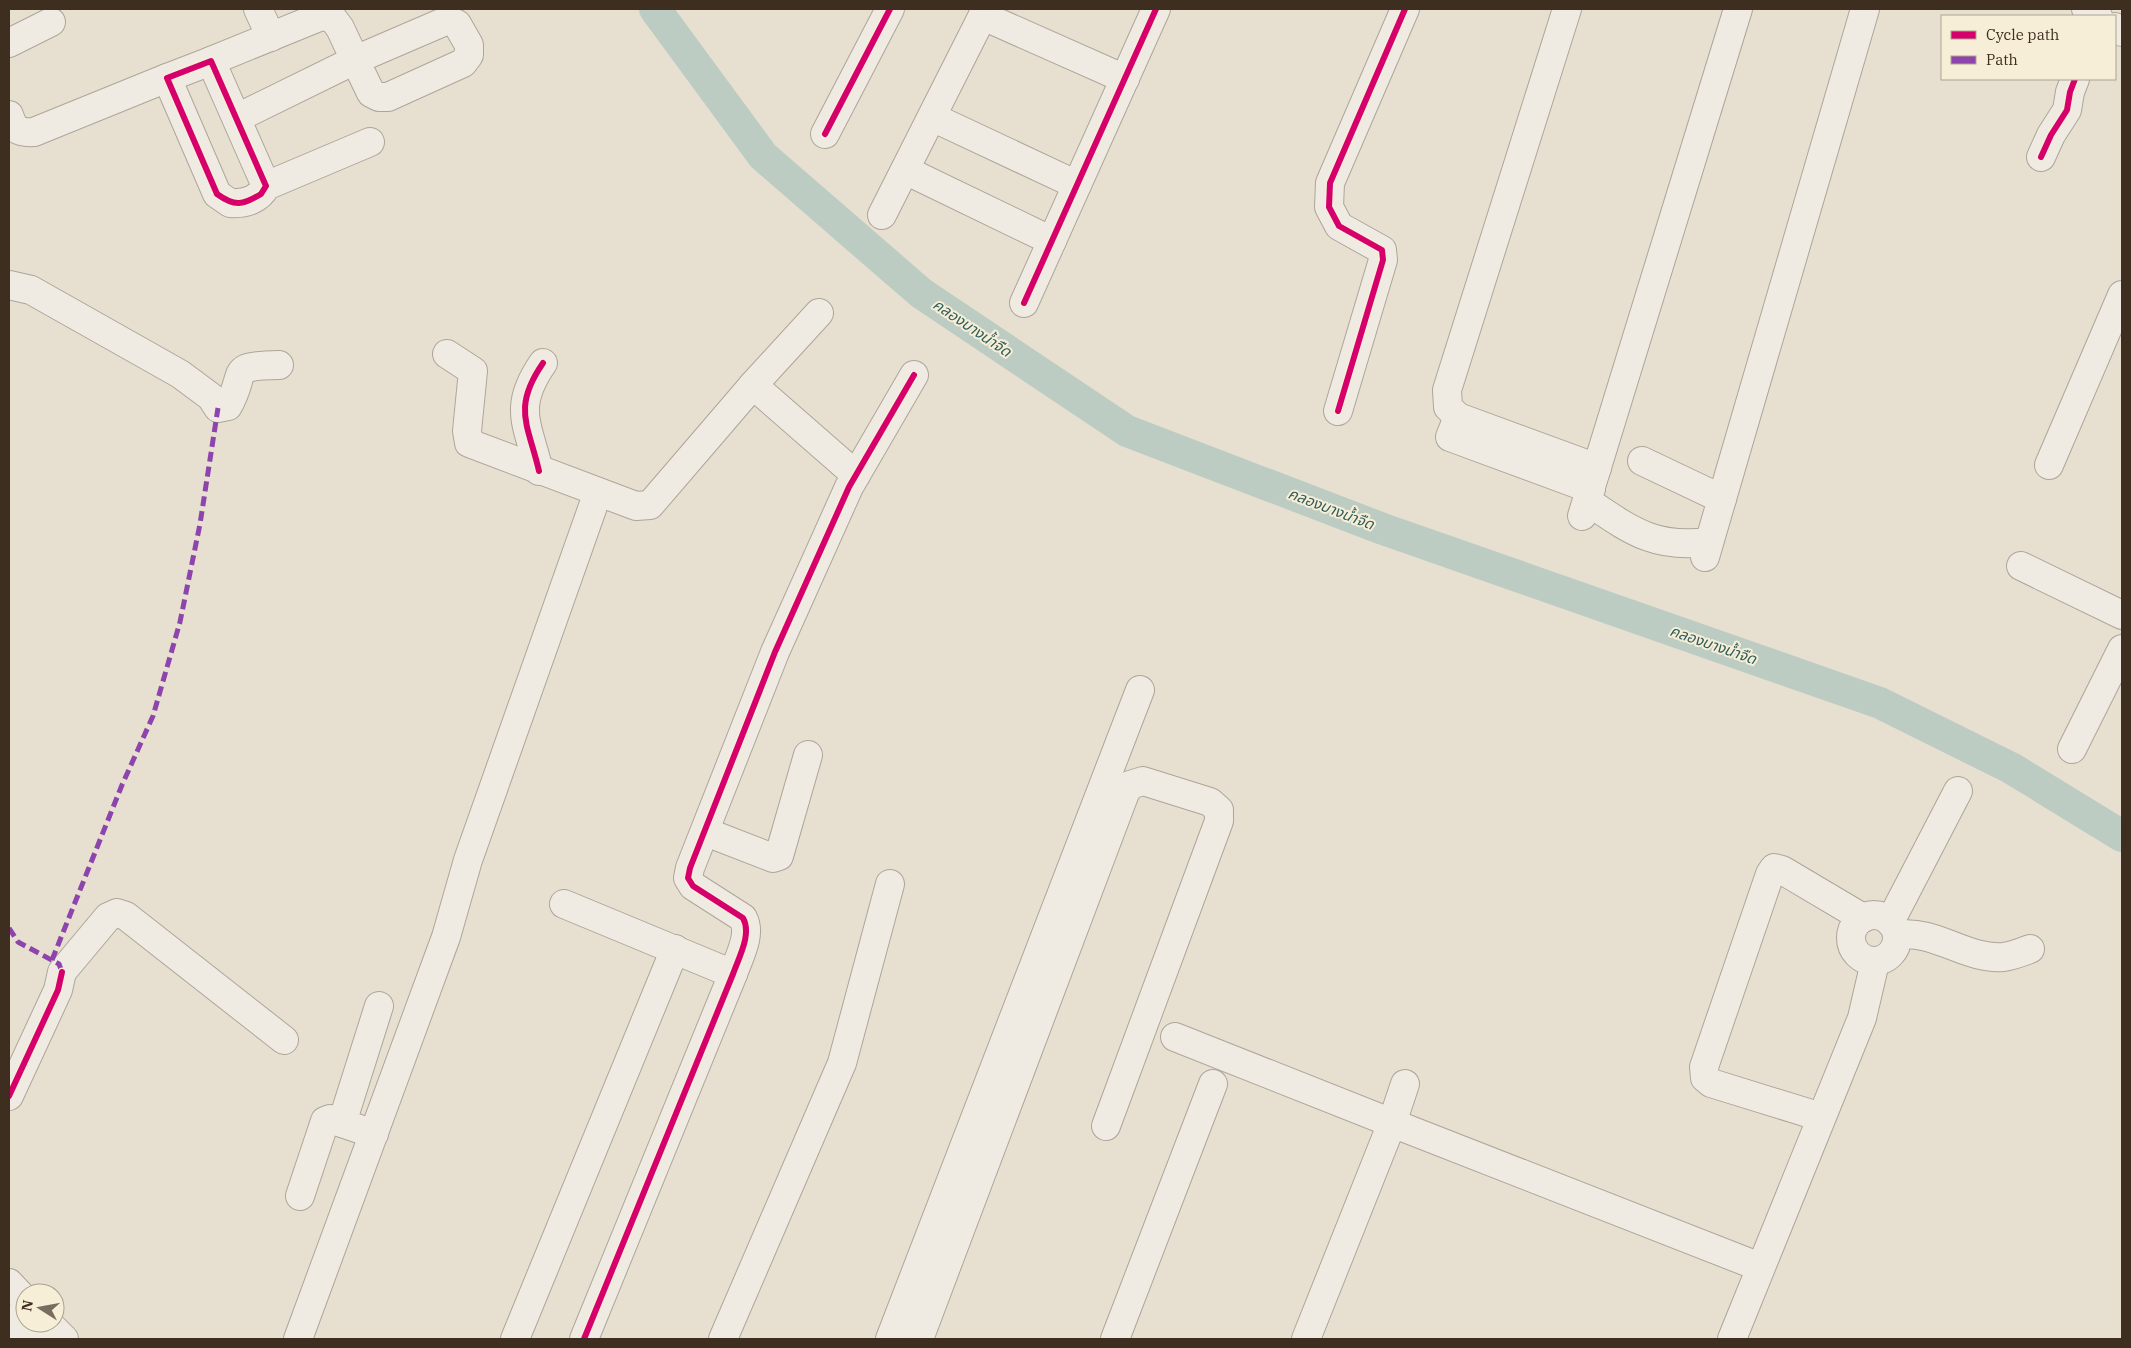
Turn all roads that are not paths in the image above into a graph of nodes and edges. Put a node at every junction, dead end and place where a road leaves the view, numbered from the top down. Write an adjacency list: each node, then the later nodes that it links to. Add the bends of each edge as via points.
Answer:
1 (258, 9): 10 (street)
2 (890, 9): 19 (street)
3 (1156, 9): 14 (street)
4 (1405, 9): 36 (street, via 1330,183 1329,207 1339,226 1382,250 1383,260)
5 (1567, 9): 42 (street, via 1447,390 1448,406 1458,417 1450,437)
6 (1738, 9): 42 (street)
7 (1865, 9): 43 (street)
8 (984, 12): 14 (street); 17 (street)
9 (51, 22): 11 (street)
10 (271, 37): 12 (street); 18 (street, via 319,17 331,16 355,60)
11 (9, 43)
12 (211, 61): 13 (street); 18 (street)
13 (167, 78): 16 (street, via 34,132 22,133 14,128); 24 (street, via 217,194 230,203 240,204 262,194)
14 (1125, 79): 23 (street)
15 (2075, 80): 21 (street, via 2067,110)
16 (9, 115)
17 (932, 117): 22 (street); 23 (street)
18 (237, 118): 24 (street)
19 (824, 134)
20 (370, 142): 24 (street)
21 (2041, 157)
22 (905, 170): 25 (street); 26 (street)
23 (1077, 185): 26 (street)
24 (266, 186)
25 (882, 215)
26 (1052, 241): 29 (street)
27 (9, 285): 33 (street, via 32,290 180,374 212,398 218,408 228,406 242,371 249,366)
28 (2122, 295): 38 (street)
29 (1024, 303)
30 (819, 313): 35 (street)
31 (446, 354): 39 (street, via 473,371 467,431 469,443)
32 (544, 364): 39 (street, via 532,379 524,407 525,425)
33 (278, 365)
34 (914, 375): 40 (street)
35 (753, 385): 40 (street); 41 (street, via 650,504 636,506)
36 (1338, 410)
37 (1642, 461): 43 (street)
38 (2048, 465)
39 (539, 470): 41 (street)
40 (856, 475): 51 (street, via 775,652)
41 (598, 492): 70 (street, via 524,695 468,860 446,937)
42 (1589, 493): 43 (street, via 1635,533 1707,550)
43 (1722, 500)
44 (2022, 566): 45 (street)
45 (2122, 615)
46 (2122, 648): 48 (street)
47 (1140, 690): 81 (street)
48 (2072, 749)
49 (808, 755): 51 (street, via 779,856 773,858)
50 (1958, 791): 55 (street)
51 (706, 832): 59 (street, via 688,878 693,886 743,918 748,926)
52 (890, 884): 80 (street, via 842,1064)
53 (564, 904): 56 (street)
54 (1863, 918): 55 (street, via 1877,915); 58 (street, via 1853,928 1851,941 1856,954); 66 (street, via 1774,868 1704,1067 1705,1078 1711,1083)
55 (1894, 928): 57 (street, via 1978,955 2004,957); 58 (street, via 1897,942 1889,956)
56 (675, 948): 59 (street); 78 (street)
57 (2030, 949)
58 (1875, 962): 66 (street, via 1862,1018)
59 (734, 974): 79 (street)
60 (379, 1006): 67 (street)
61 (1175, 1037): 68 (street)
62 (284, 1040): 65 (street, via 118,913 108,917 62,972 58,990)
63 (1213, 1084): 83 (street)
64 (1405, 1084): 68 (street)
65 (9, 1096)
66 (1820, 1117): 73 (street)
67 (342, 1123): 70 (street); 71 (street, via 330,1119 325,1121)
68 (1392, 1123): 73 (street); 84 (street)
69 (1106, 1126): 82 (street, via 1219,821 1219,810 1210,802 1142,781 1130,785 1125,793)
70 (374, 1134): 76 (street)
71 (300, 1196)
72 (360, 1201): 77 (street)
73 (1760, 1266): 85 (street)
74 (9, 1319): 75 (street)
75 (33, 1339)
76 (298, 1339)
77 (311, 1339)
78 (515, 1339)
79 (584, 1339)
80 (723, 1339)
81 (890, 1339)
82 (919, 1339)
83 (1116, 1339)
84 (1306, 1339)
85 (1732, 1339)

